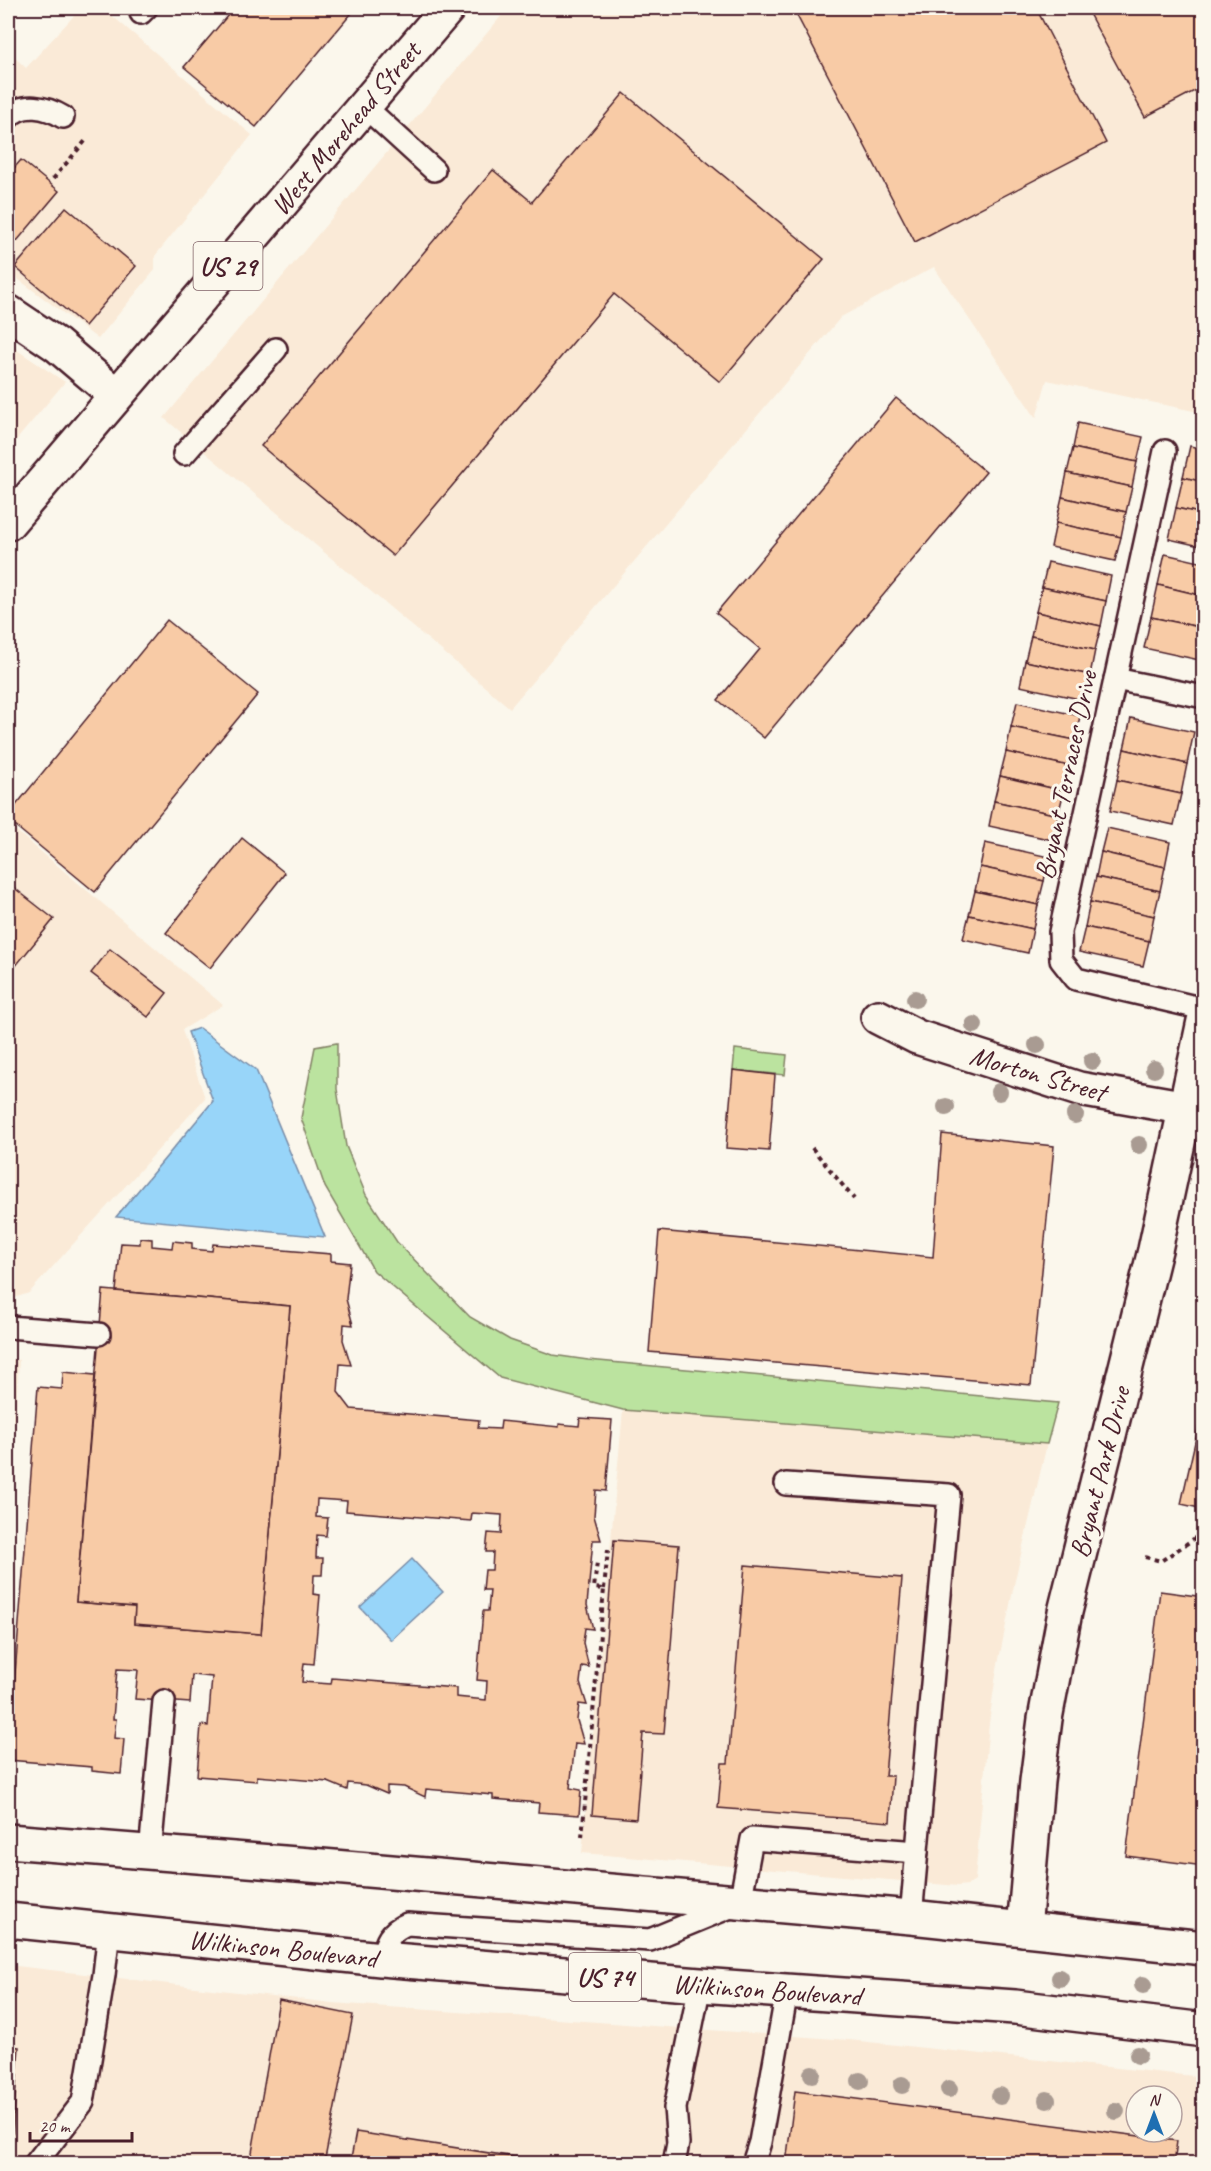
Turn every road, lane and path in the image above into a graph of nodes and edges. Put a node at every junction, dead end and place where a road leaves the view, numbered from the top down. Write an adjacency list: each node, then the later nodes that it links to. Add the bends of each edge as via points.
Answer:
1 (448, 8): 2 (main road, West Morehead Street / US 29)
2 (364, 106): 6 (lane); 10 (main road, West Morehead Street / US 29)
3 (63, 117): 4 (lane, via 34,107 12,113)
4 (8, 118)
5 (87, 139): 7 (path)
6 (434, 170)
7 (53, 179)
8 (8, 312): 10 (main road, via 57,345)
9 (276, 349): 12 (lane)
10 (116, 395): 13 (main road, West Morehead Street / US 29)
11 (1165, 451): 14 (lane, Bryant Terraces Drive)
12 (184, 454)
13 (8, 523)
14 (1115, 679): 15 (lane); 16 (lane, Bryant Terraces Drive, via 1060,932 1061,960 1076,979)
15 (1203, 697)
16 (1203, 1009)
17 (878, 1017): 19 (main road, Morton Street, via 917,1036 1079,1089)
18 (1203, 1021): 19 (main road, Bryant Park Drive)
19 (1194, 1109): 38 (main road, Bryant Park Drive, via 1063,1623 1037,1781)
20 (812, 1148): 21 (path)
21 (855, 1199)
22 (8, 1327): 23 (lane)
23 (99, 1334)
24 (786, 1484): 33 (lane, via 949,1495)
25 (1203, 1537): 27 (path, via 1198,1536 1161,1561)
26 (608, 1550): 29 (path)
27 (1145, 1557)
28 (597, 1562): 29 (path, via 594,1588)
29 (604, 1589): 31 (path)
30 (164, 1701): 34 (lane)
31 (582, 1838)
32 (8, 1841): 34 (main road)
33 (917, 1851): 35 (lane, via 752,1839); 36 (lane)
34 (150, 1853): 35 (main road)
35 (740, 1903): 36 (main road); 41 (lane, via 650,1940 407,1924 388,1936)
36 (911, 1917): 38 (main road)
37 (8, 1920): 39 (main road, Wilkinson Boulevard / US 74)
38 (1024, 1929): 40 (main road)
39 (109, 1930): 41 (main road, Wilkinson Boulevard / US 74); 45 (lane, via 83,2102)
40 (1203, 1948)
41 (381, 1959): 42 (main road, Wilkinson Boulevard / US 74)
42 (700, 1985): 43 (main road, Wilkinson Boulevard / US 74); 46 (lane, via 675,2108 678,2142)
43 (787, 1990): 44 (main road, Wilkinson Boulevard / US 74, via 1015,2007); 47 (lane)
44 (1203, 2030)
45 (35, 2163)
46 (674, 2163)
47 (753, 2163)

